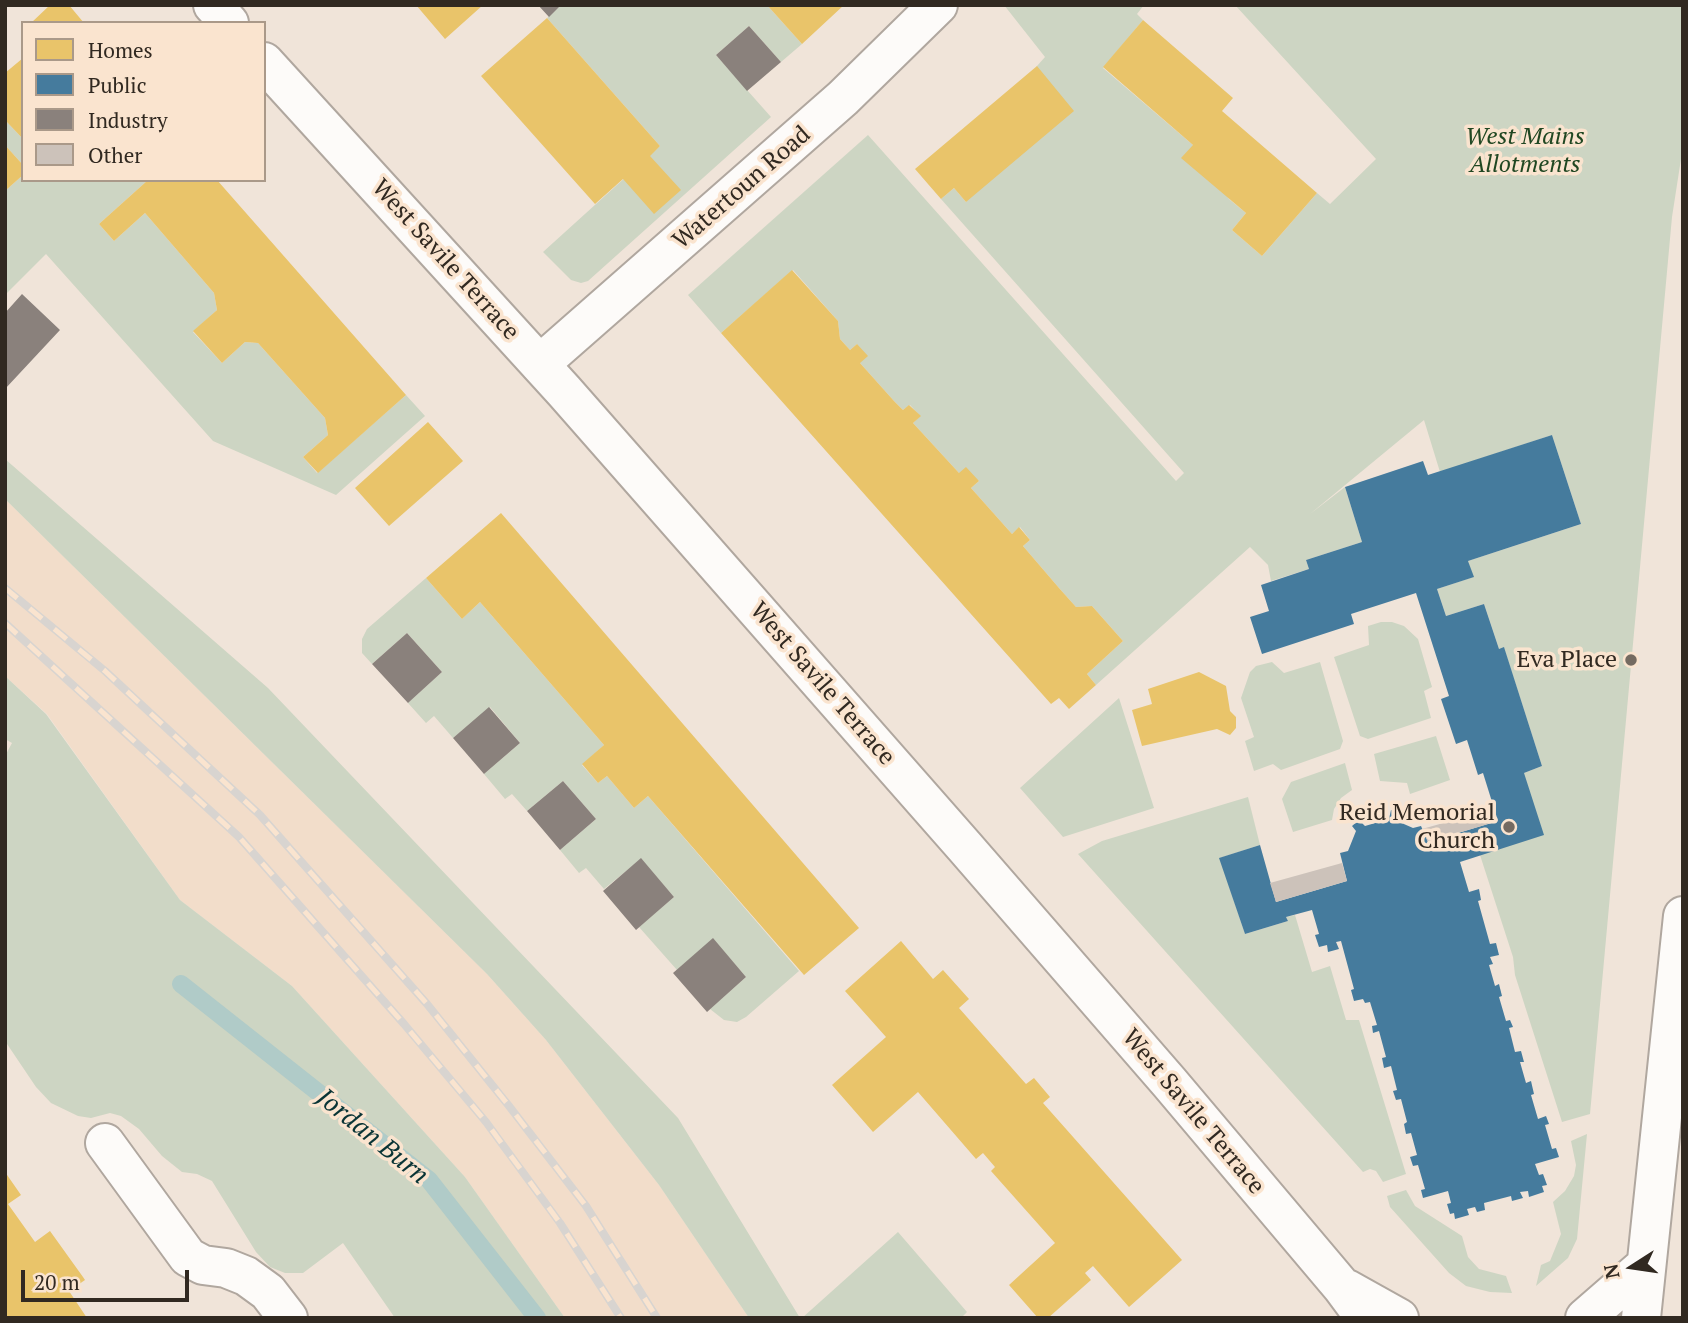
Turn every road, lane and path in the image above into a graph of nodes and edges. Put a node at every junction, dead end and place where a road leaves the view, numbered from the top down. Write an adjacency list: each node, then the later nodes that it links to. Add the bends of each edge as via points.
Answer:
1 (213, 5): 3 (street)
2 (938, 5): 5 (street, Watertoun Road, via 844,99)
3 (227, 21)
4 (266, 64): 5 (street, West Savile Terrace)
5 (540, 364): 9 (street, West Savile Terrace, via 964,846)
6 (1683, 916): 8 (street)
7 (105, 1143): 10 (street, via 188,1257 246,1276 268,1292)
8 (1646, 1265): 13 (street); 14 (street)
9 (1342, 1287): 11 (street, West Savile Terrace); 12 (street)
10 (288, 1318)
11 (1365, 1318)
12 (1399, 1318)
13 (1585, 1318)
14 (1641, 1318)

